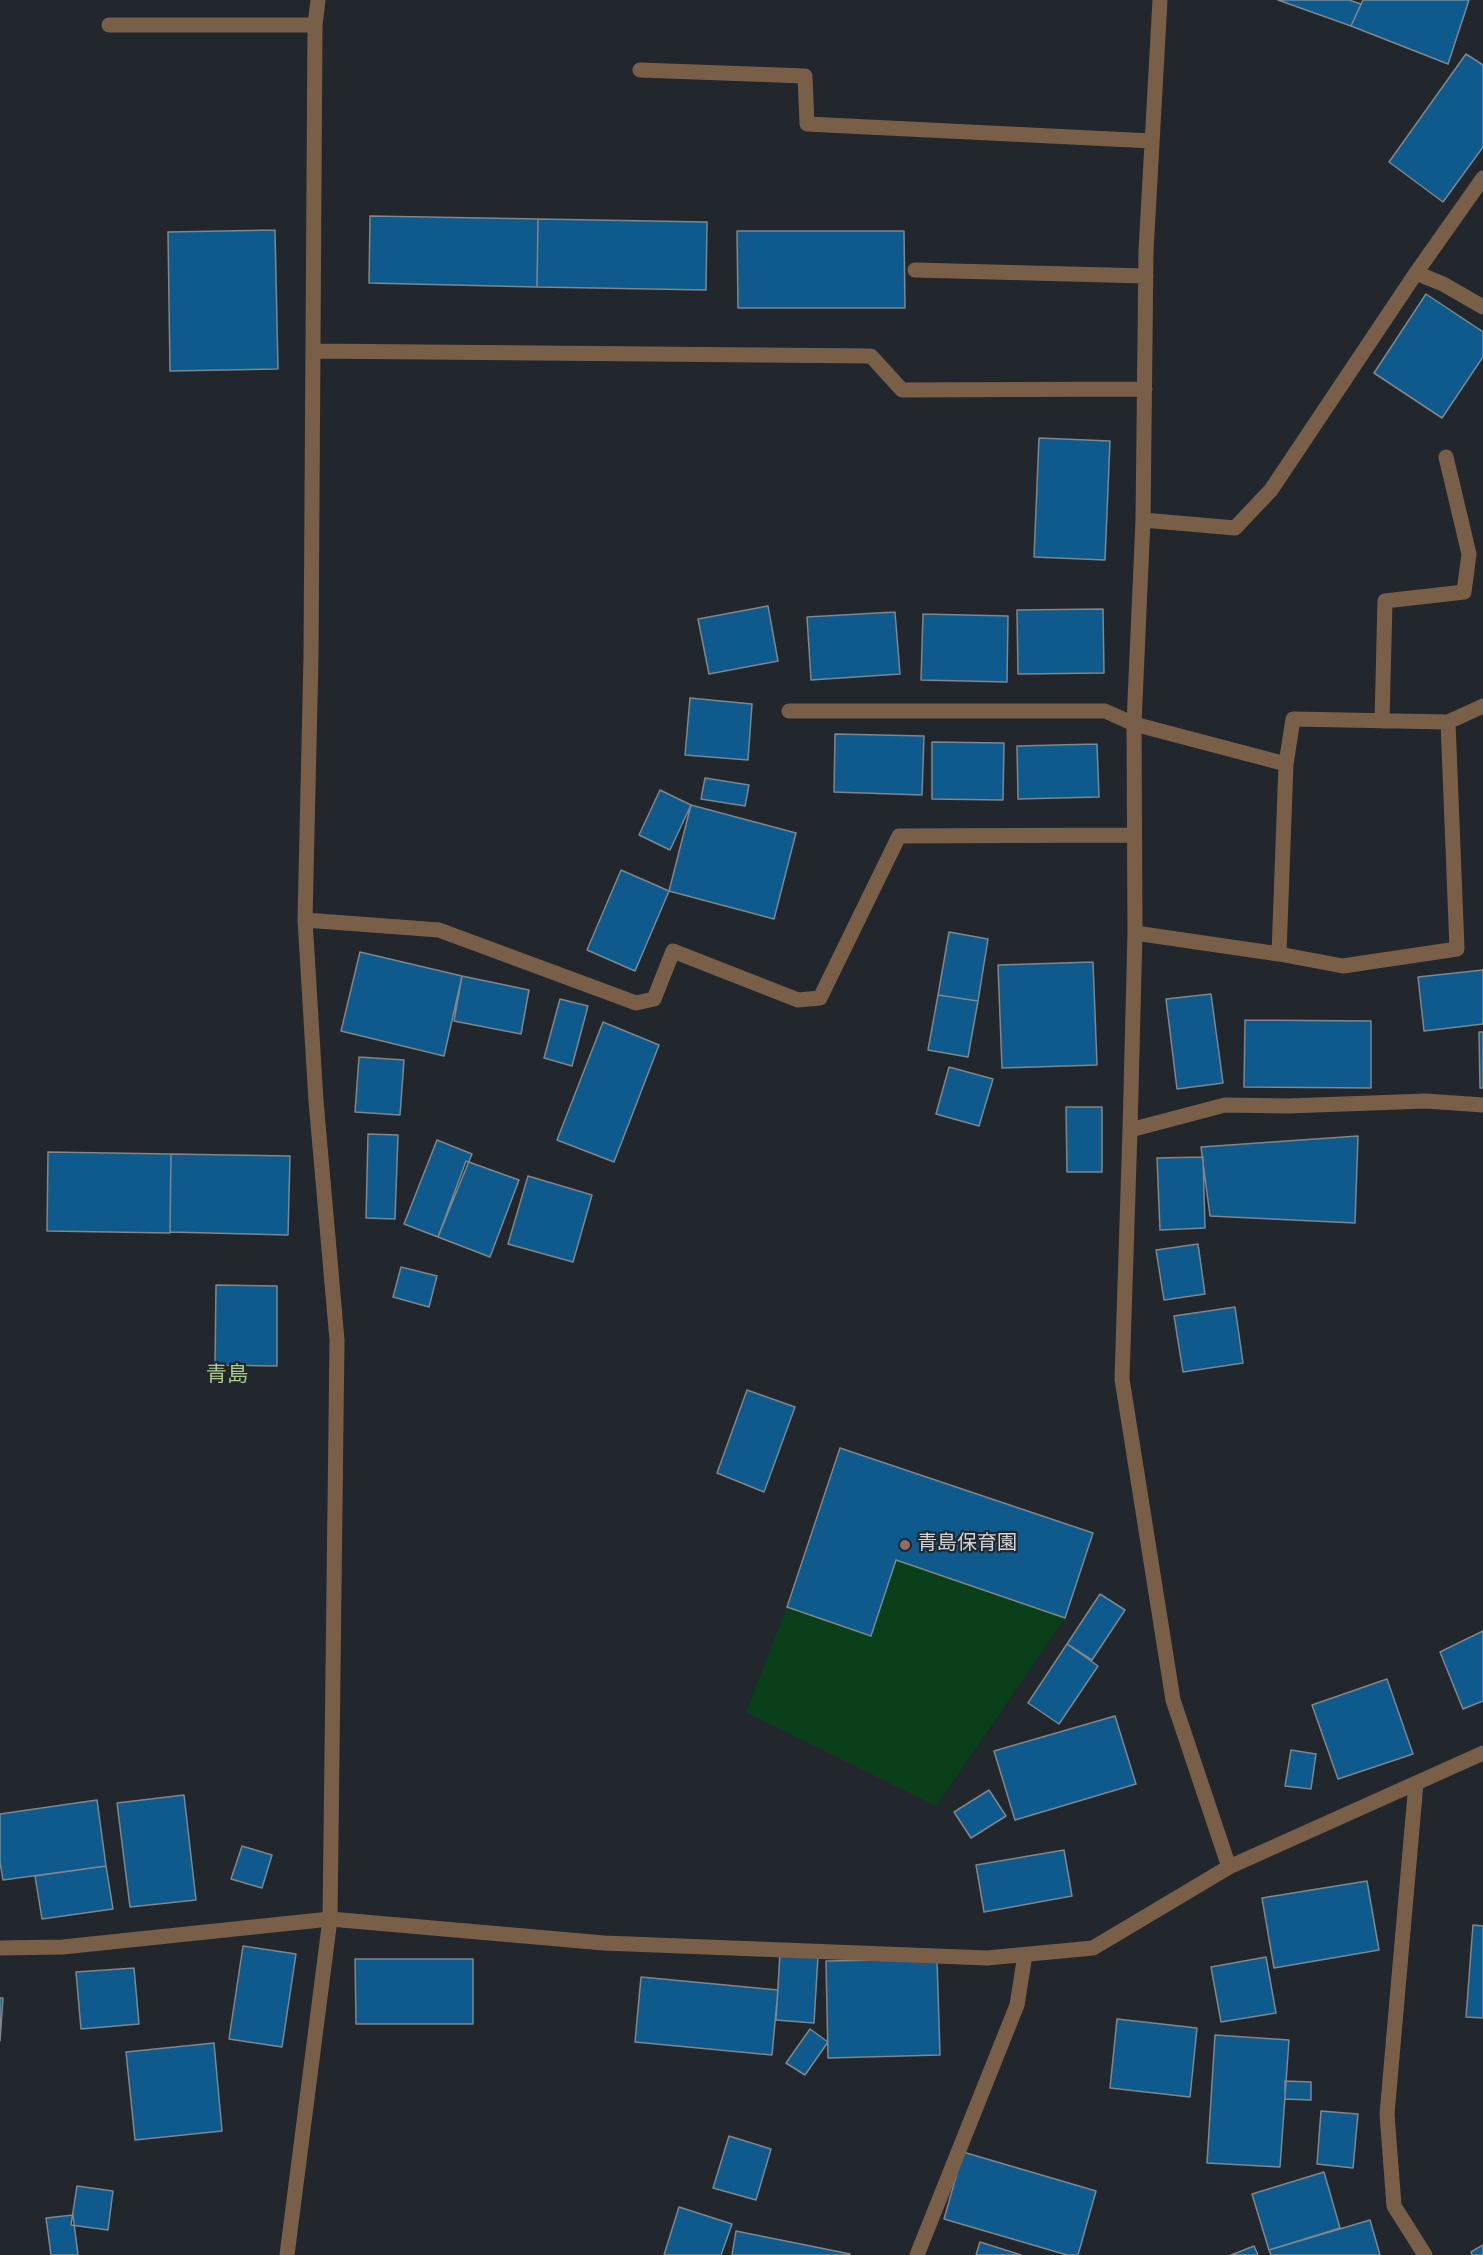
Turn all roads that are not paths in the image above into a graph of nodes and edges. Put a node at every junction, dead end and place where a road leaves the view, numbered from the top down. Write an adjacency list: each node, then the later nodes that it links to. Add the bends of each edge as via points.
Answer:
1 (318, 0): 4 (street)
2 (1160, 0): 6 (street)
3 (109, 25): 4 (street)
4 (315, 25): 12 (street)
5 (640, 70): 6 (street, via 805,76 807,124)
6 (1152, 141): 10 (street)
7 (1483, 178): 9 (street)
8 (915, 270): 10 (street)
9 (1416, 273): 11 (street); 15 (street, via 1271,490 1235,528)
10 (1146, 276): 13 (street)
11 (1483, 307)
12 (313, 351): 13 (street, via 871,356 902,390); 23 (street)
13 (1144, 389): 15 (street)
14 (1446, 457): 18 (street, via 1469,554 1464,592 1385,601)
15 (1143, 520): 20 (street)
16 (1483, 706): 19 (street)
17 (789, 711): 20 (street, via 1105,711)
18 (1382, 721): 19 (street); 21 (street, via 1293,719)
19 (1448, 722): 25 (street, via 1457,949 1343,966)
20 (1134, 724): 21 (street); 22 (street)
21 (1286, 764): 25 (street)
22 (1134, 835): 23 (street, via 899,836 820,998 798,999 673,951 654,999 636,1003 439,930); 24 (street)
23 (304, 920): 31 (street, via 337,1340)
24 (1135, 933): 25 (street); 27 (street)
25 (1279, 954)
26 (1483, 1106): 27 (street, via 1426,1101 1225,1105)
27 (1130, 1130): 30 (street, via 1122,1379 1173,1700)
28 (1483, 1753): 29 (street)
29 (1416, 1783): 30 (street); 36 (street, via 1387,2114 1394,2206)
30 (1229, 1867): 33 (street, via 1093,1948)
31 (330, 1919): 32 (street, via 63,1947); 33 (street, via 604,1942 987,1958); 34 (street)
32 (0, 1948)
33 (1025, 1954): 35 (street, via 1017,2005)
34 (287, 2255)
35 (917, 2255)
36 (1425, 2255)

